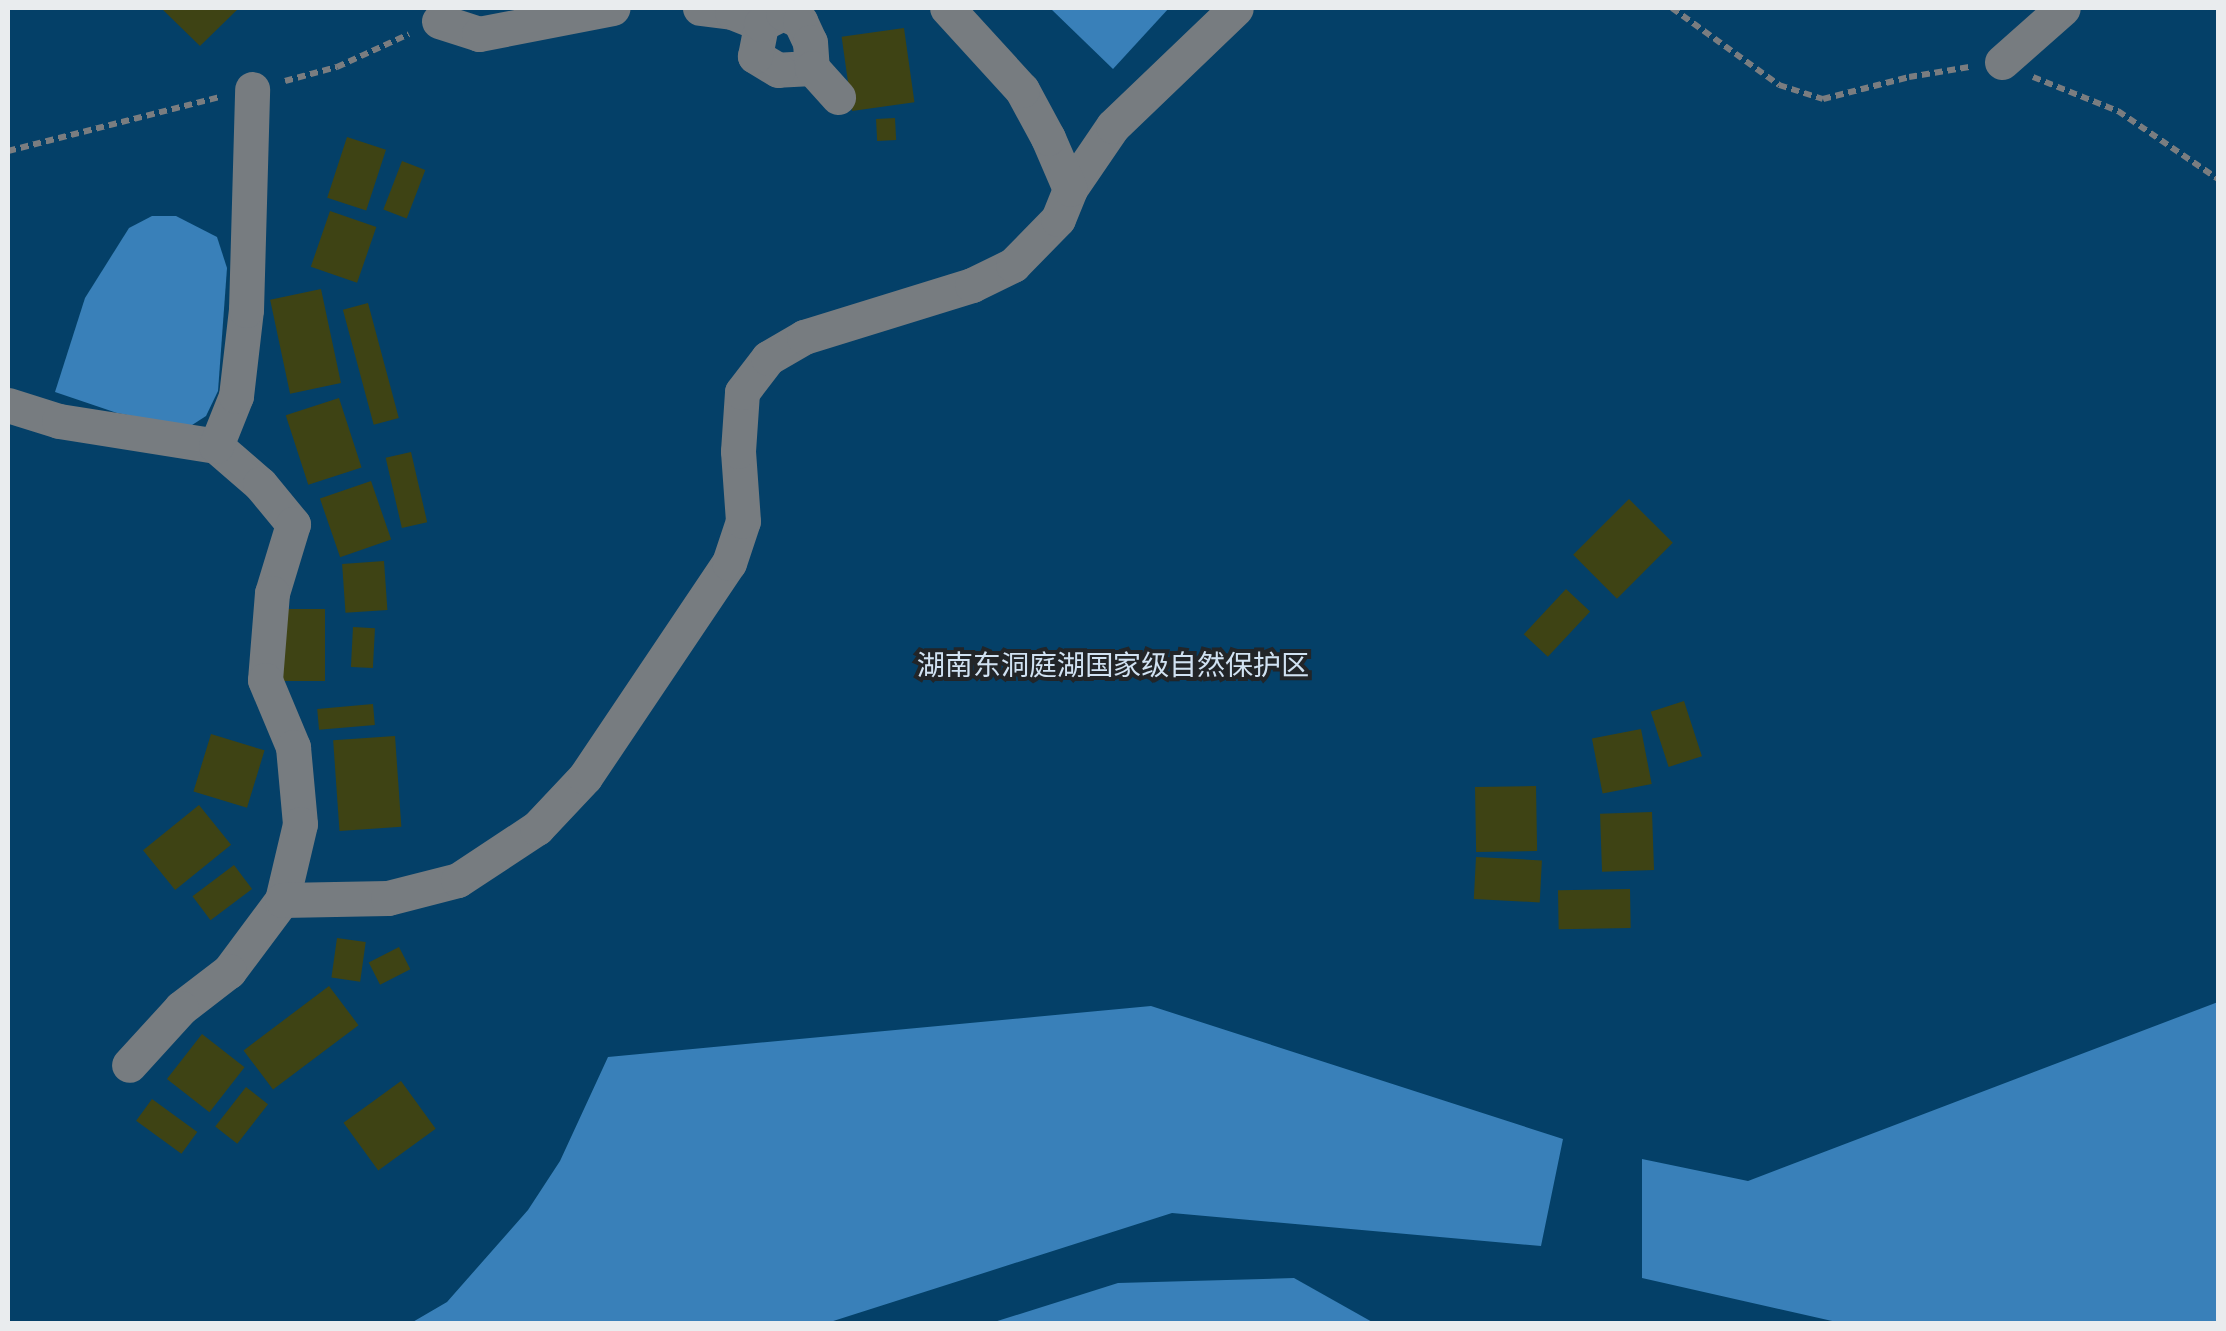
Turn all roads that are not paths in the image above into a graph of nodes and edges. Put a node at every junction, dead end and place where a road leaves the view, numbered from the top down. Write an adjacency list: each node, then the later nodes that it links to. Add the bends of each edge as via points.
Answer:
1 (612, 8): 7 (street, via 479,34)
2 (700, 8): 6 (street)
3 (947, 8): 12 (street, via 1022,90)
4 (1236, 8): 12 (street, via 1113,126)
5 (2063, 8): 8 (street)
6 (776, 15): 9 (street, via 800,22); 9 (street, via 755,56 778,70)
7 (439, 21)
8 (2002, 62)
9 (812, 68): 11 (street)
10 (252, 89): 14 (street, via 246,310 236,396)
11 (838, 97)
12 (1070, 190): 15 (street, via 1058,219 1013,265 972,285 804,338 768,358 742,392 744,521 729,563 586,777 537,828 458,880 388,898)
13 (8, 405): 14 (street, via 59,422)
14 (216, 446): 15 (street, via 293,524 272,593 265,680 294,746 300,824)
15 (282, 900): 16 (street, via 229,971 182,1008)
16 (129, 1065)

